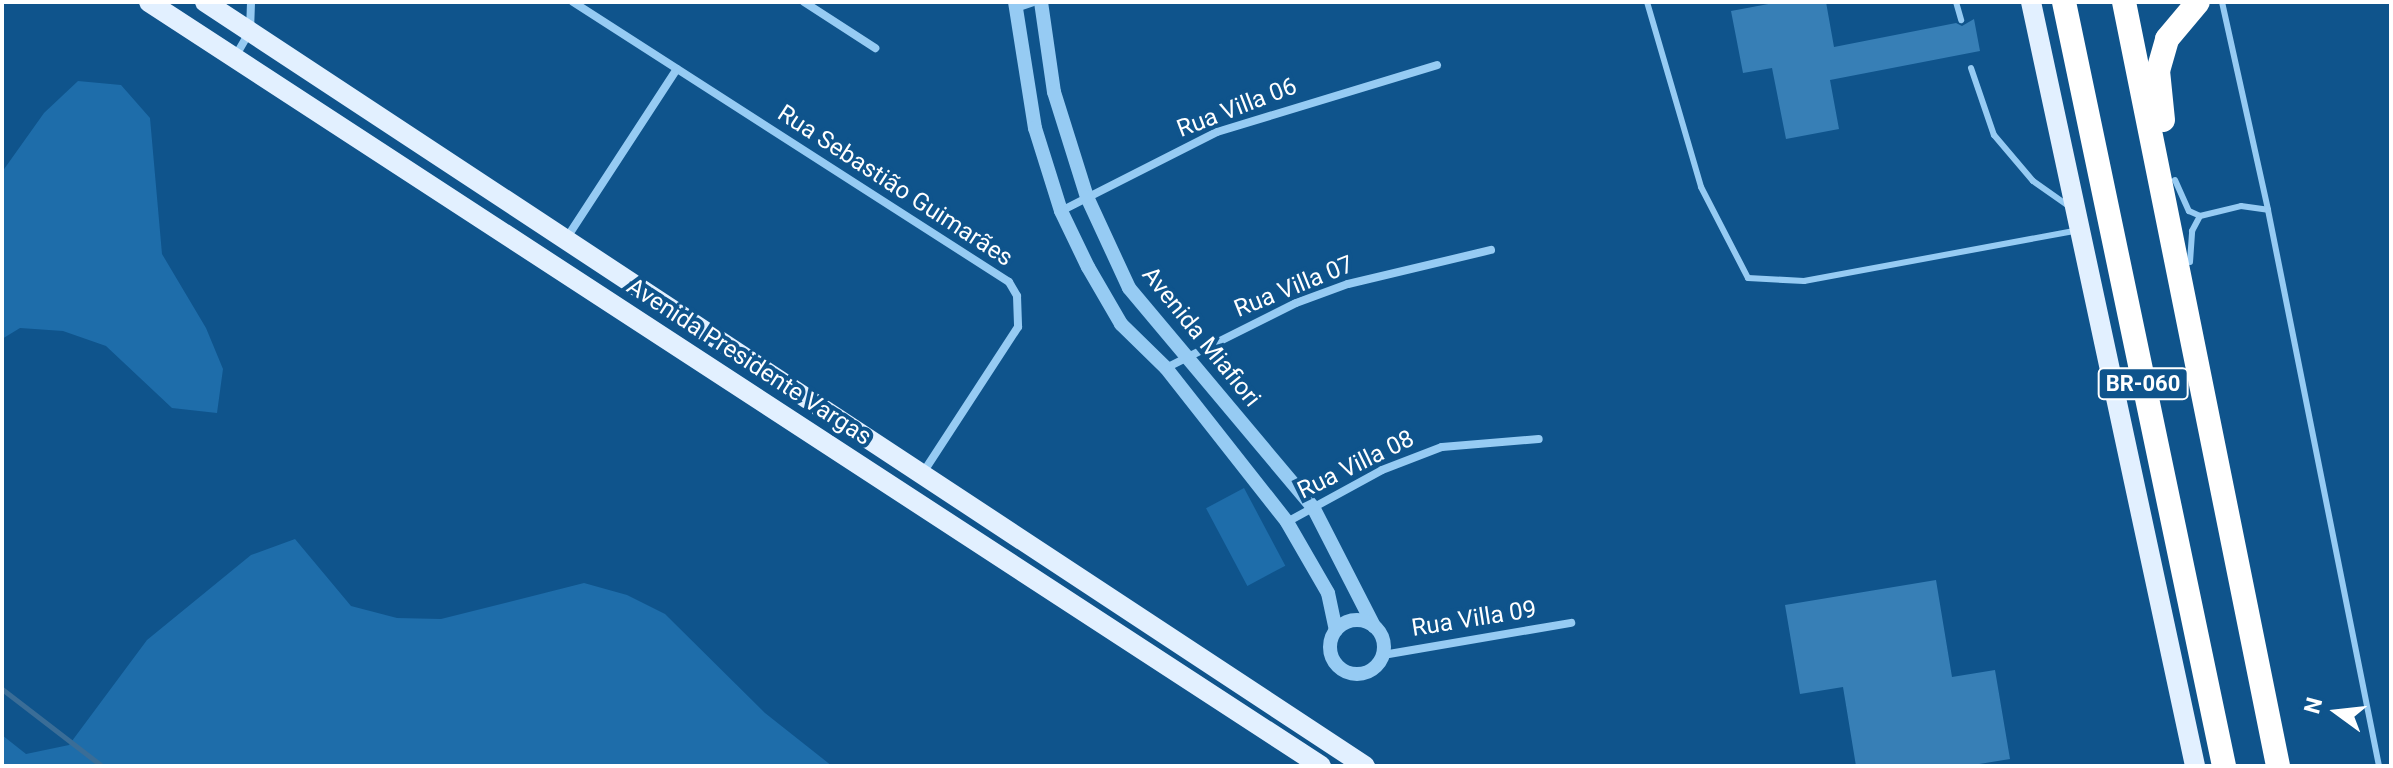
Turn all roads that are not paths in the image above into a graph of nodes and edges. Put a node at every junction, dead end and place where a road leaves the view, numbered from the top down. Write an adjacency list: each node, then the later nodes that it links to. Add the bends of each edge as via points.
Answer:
1 (149, 2): 19 (main road, Avenida Presidente Vargas, via 173,13)
2 (205, 2): 17 (main road, Avenida Presidente Vargas)
3 (251, 2): 17 (street)
4 (573, 2): 22 (street, Rua Sebastião Guimarães)
5 (804, 2): 18 (street)
6 (1033, 2): 15 (street)
7 (1041, 2): 24 (street, Avenida Miafiori, via 1048,74)
8 (1647, 2): 29 (lane, via 1701,187 1748,278 1804,281)
9 (1956, 2): 16 (lane)
10 (2031, 2): 25 (main road)
11 (2064, 2): 49 (highway, BR-060)
12 (2124, 2): 35 (highway, BR-060)
13 (2198, 2): 23 (highway, via 2167,39 2158,71)
14 (2222, 2): 26 (lane)
15 (1015, 5): 27 (street, Avenida Miafiori, via 1035,128)
16 (1961, 20)
17 (250, 31): 19 (street); 30 (main road, Avenida Presidente Vargas)
18 (875, 48)
19 (234, 58): 45 (main road, Avenida Presidente Vargas)
20 (1437, 65): 24 (street, Rua Villa 06, via 1217,132)
21 (1971, 68): 25 (lane, via 1994,135 2033,181)
22 (677, 69): 30 (street); 37 (street, Rua Sebastião Guimarães, via 1009,282 1017,296 1018,327)
23 (2175, 180): 28 (lane, via 2189,211); 32 (highway)
24 (1087, 197): 27 (street, Rua Villa 06); 33 (street, Avenida Miafiori, via 1129,288)
25 (2073, 209): 29 (main road)
26 (2268, 210): 28 (lane, via 2241,206); 51 (lane)
27 (1061, 211): 34 (street, Avenida Miafiori, via 1121,324)
28 (2200, 216): 32 (lane, via 2192,231)
29 (2079, 231): 48 (main road)
30 (566, 240): 37 (main road, Avenida Presidente Vargas)
31 (1491, 250): 33 (street, Rua Villa 07, via 1348,284)
32 (2190, 262): 35 (highway, via 2211,374)
33 (1184, 357): 34 (street, Rua Villa 07); 38 (street, Avenida Miafiori)
34 (1166, 368): 39 (street, Avenida Miafiori)
35 (2206, 409): 50 (highway, BR-060)
36 (1539, 439): 38 (street, Rua Villa 08, via 1442,447 1382,470)
37 (922, 474): 43 (main road, Avenida Presidente Vargas)
38 (1313, 507): 39 (street, Rua Villa 08); 41 (street, Avenida Miafiori)
39 (1287, 522): 42 (street, Avenida Miafiori, via 1328,593)
40 (1571, 623): 44 (street, Rua Villa 09)
41 (1374, 626): 42 (street, via 1354,621); 44 (street)
42 (1336, 630): 44 (street, via 1330,650 1349,673 1370,671)
43 (1171, 638): 45 (main road); 47 (main road, Avenida Presidente Vargas)
44 (1383, 655)
45 (1157, 659): 46 (main road, Avenida Presidente Vargas)
46 (1321, 766)
47 (1365, 766)
48 (2195, 766)
49 (2224, 766)
50 (2278, 766)
51 (2379, 766)

